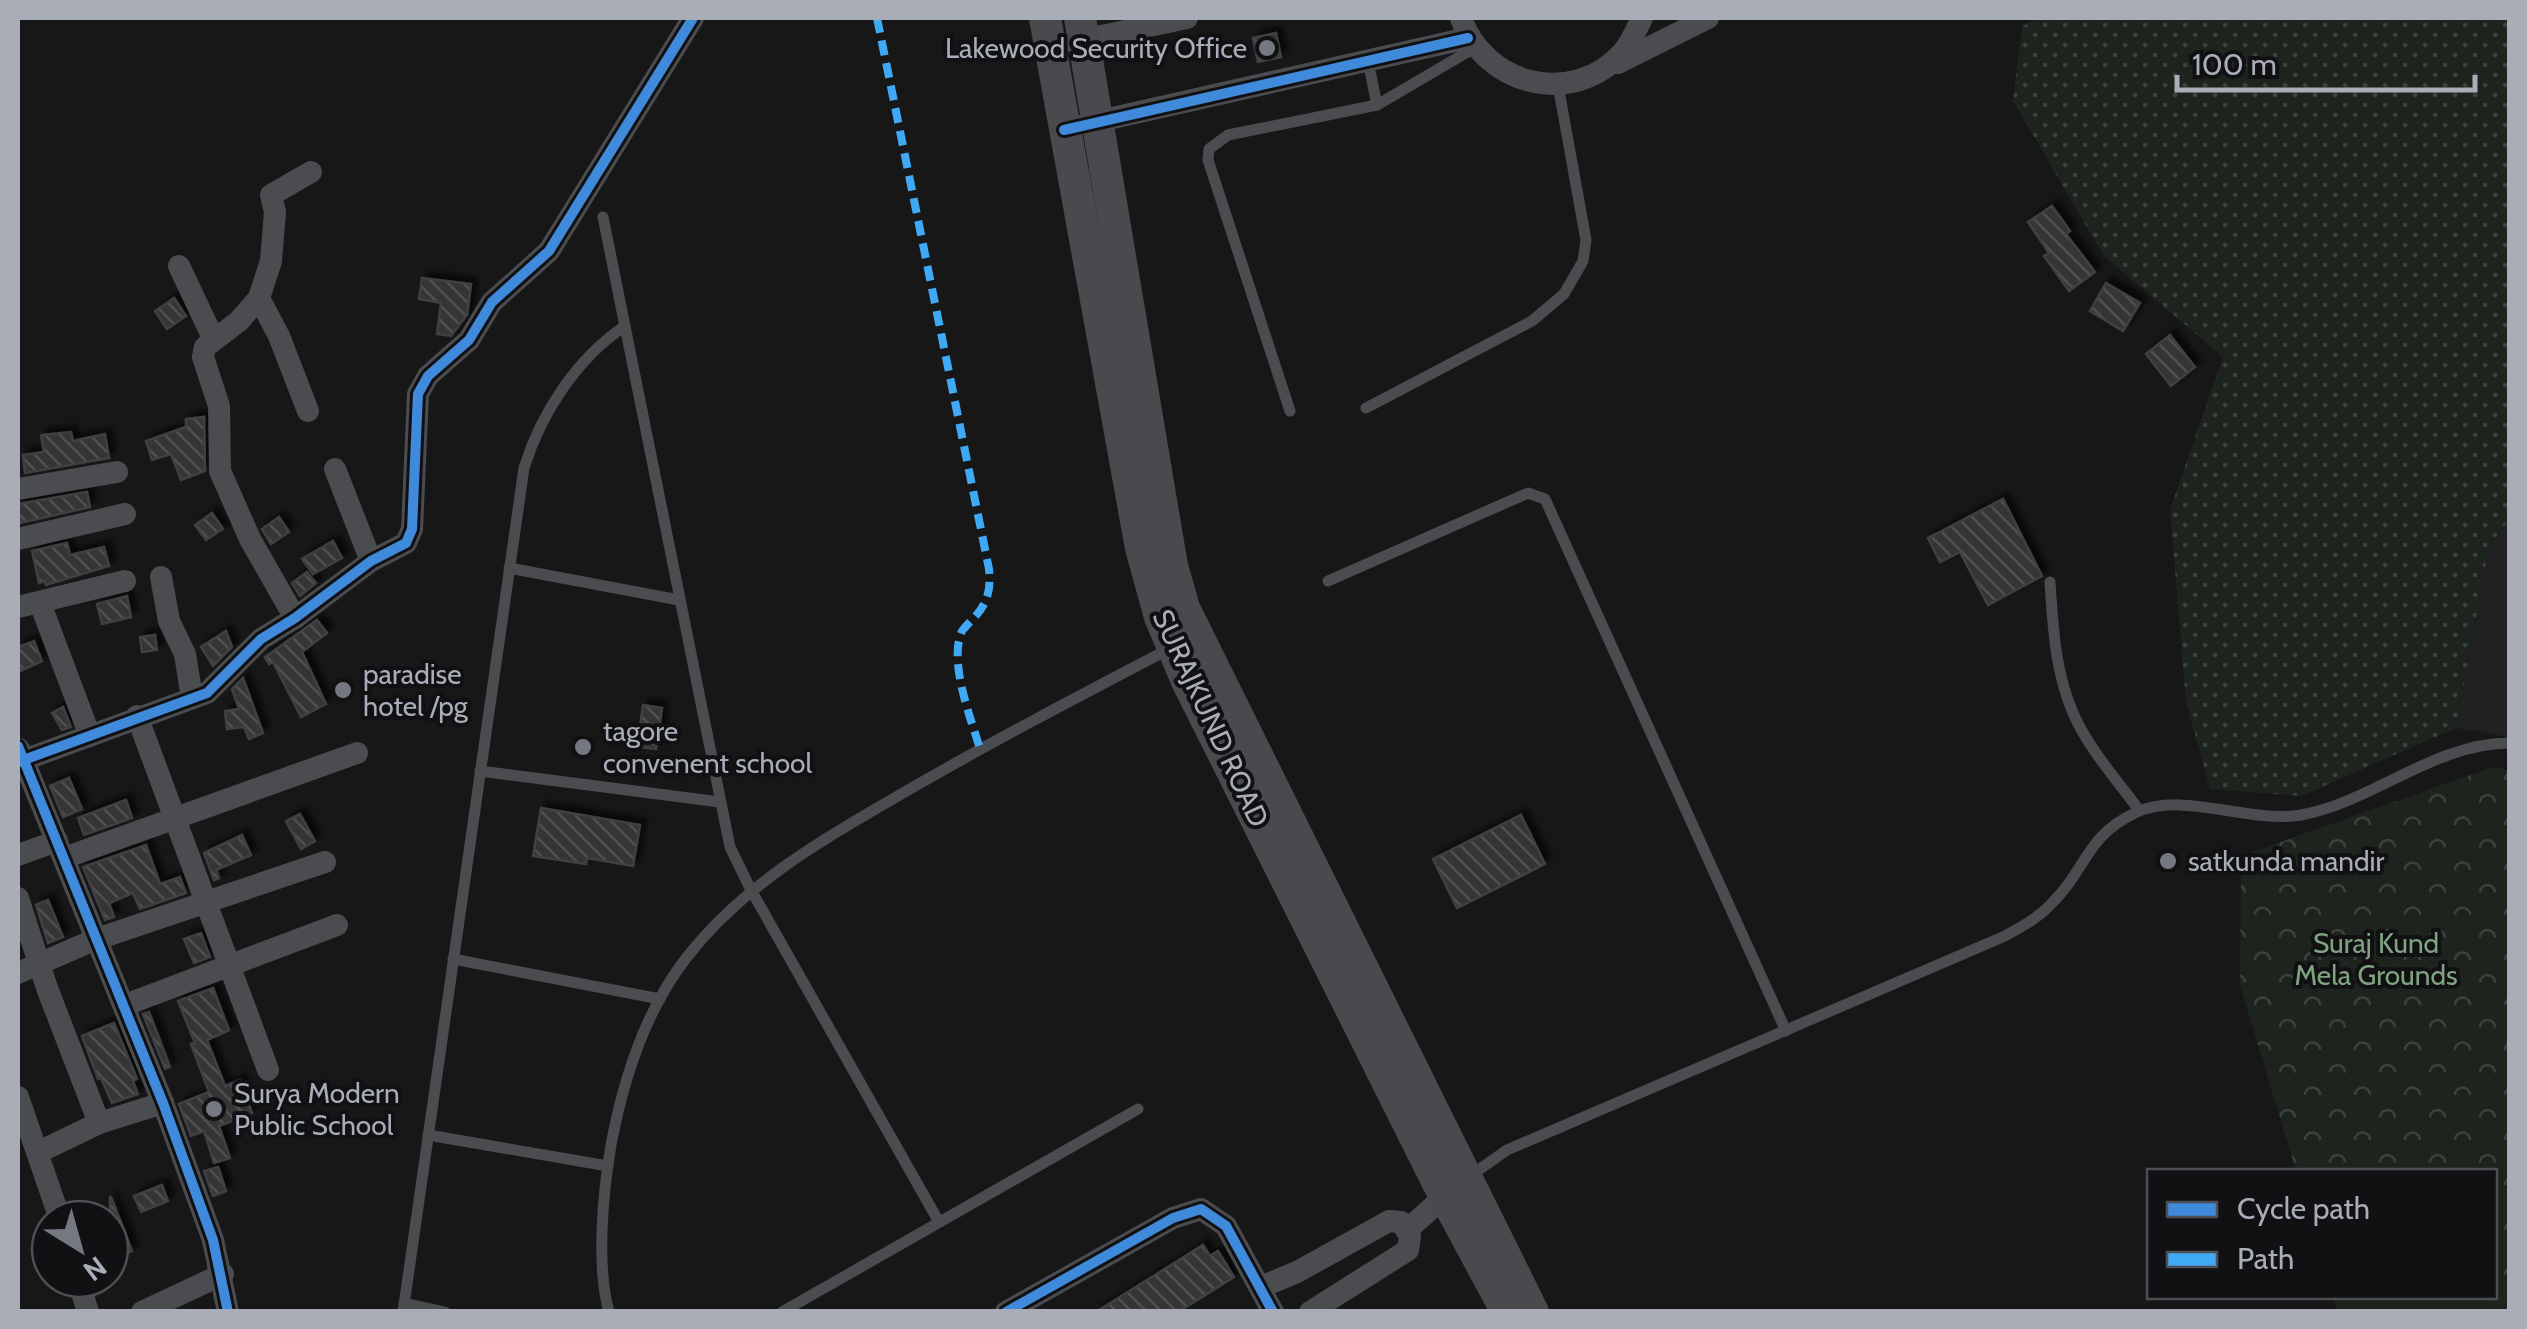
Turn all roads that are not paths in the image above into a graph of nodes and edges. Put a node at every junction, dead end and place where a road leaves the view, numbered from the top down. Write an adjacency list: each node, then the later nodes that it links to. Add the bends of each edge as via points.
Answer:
1 (693, 18): 28 (street, via 549,250 492,302 470,340 422,384 412,529 406,543)
2 (1187, 18): 5 (street)
3 (1642, 18): 9 (street, via 1624,51)
4 (1708, 18): 9 (street)
5 (1082, 29): 6 (street); 12 (main road, SURAJKUND ROAD)
6 (1048, 31): 13 (main road, SURAJKUND ROAD)
7 (1469, 34): 8 (street); 10 (street, via 1492,65 1523,81); 11 (lane)
8 (1368, 61): 11 (lane); 12 (street)
9 (1592, 76): 10 (street)
10 (1558, 85): 20 (lane, via 1586,240 1564,294 1532,321)
11 (1377, 105): 22 (lane, via 1228,135 1209,149)
12 (1097, 122): 13 (street); 37 (main road, SURAJKUND ROAD, via 1184,608)
13 (1064, 130): 37 (main road, SURAJKUND ROAD, via 1141,548 1160,617)
14 (311, 172): 17 (street, via 271,195 271,260)
15 (603, 217): 18 (lane)
16 (179, 266): 19 (street)
17 (259, 298): 19 (street); 21 (street)
18 (626, 326): 29 (lane, via 584,361 532,443); 34 (lane)
19 (214, 340): 36 (street, via 203,357 219,406 218,464)
20 (1366, 408)
21 (308, 411)
22 (1290, 412)
23 (335, 468): 28 (street)
24 (117, 472): 25 (street)
25 (18, 489)
26 (125, 514): 27 (street)
27 (18, 539)
28 (371, 561): 36 (street)
29 (508, 568): 34 (lane); 44 (lane)
30 (161, 577): 38 (street)
31 (126, 581): 35 (street)
32 (1328, 582): 62 (lane, via 1528,493 1544,500)
33 (2050, 582): 46 (lane, via 2054,641 2073,714)
34 (680, 600): 45 (lane)
35 (28, 605): 40 (street)
36 (295, 618): 38 (street, via 261,638 207,693)
37 (1184, 640): 51 (lane, via 800,852); 71 (main road, SURAJKUND ROAD)
38 (192, 698): 39 (street)
39 (137, 716): 40 (street); 47 (street)
40 (90, 736): 43 (street)
41 (2510, 743): 46 (lane, via 2467,749 2303,814 2268,818 2178,805)
42 (357, 753): 47 (street)
43 (19, 756): 48 (street)
44 (480, 771): 45 (lane); 56 (lane)
45 (720, 802): 51 (lane, via 730,847)
46 (2139, 810): 62 (lane, via 2108,828 2037,918)
47 (174, 818): 48 (street); 53 (street)
48 (60, 850): 49 (street); 55 (street)
49 (18, 855)
50 (325, 862): 53 (street)
51 (751, 890): 60 (lane, via 686,958); 73 (lane)
52 (18, 898): 57 (street)
53 (206, 902): 55 (street); 58 (street)
54 (337, 925): 58 (street)
55 (94, 940): 57 (street); 61 (street)
56 (453, 959): 60 (lane); 68 (lane)
57 (40, 964): 59 (street); 67 (street)
58 (228, 964): 61 (street); 63 (street)
59 (18, 973)
60 (660, 999): 70 (lane, via 621,1092)
61 (125, 1005): 65 (street)
62 (1786, 1030): 71 (lane, via 1508,1150)
63 (268, 1070)
64 (18, 1097): 69 (street)
65 (163, 1103): 67 (street); 75 (street)
66 (1138, 1109): 73 (lane)
67 (100, 1123): 69 (street)
68 (428, 1134): 70 (lane); 77 (lane)
69 (39, 1152): 72 (street)
70 (608, 1166): 81 (lane, via 602,1202)
71 (1455, 1186): 74 (street); 86 (main road, SURAJKUND ROAD); 87 (main road, SURAJKUND ROAD)
72 (54, 1199)
73 (939, 1222): 82 (lane)
74 (1407, 1230): 76 (street, via 1389,1221); 85 (street, via 1408,1250)
75 (222, 1274): 78 (street); 79 (street)
76 (1261, 1287): 83 (street, via 1226,1226 1201,1208); 84 (street)
77 (403, 1307): 80 (lane)
78 (142, 1312)
79 (228, 1312)
80 (445, 1312)
81 (609, 1312)
82 (782, 1312)
83 (1006, 1312)
84 (1273, 1312)
85 (1310, 1312)
86 (1507, 1312)
87 (1533, 1312)

